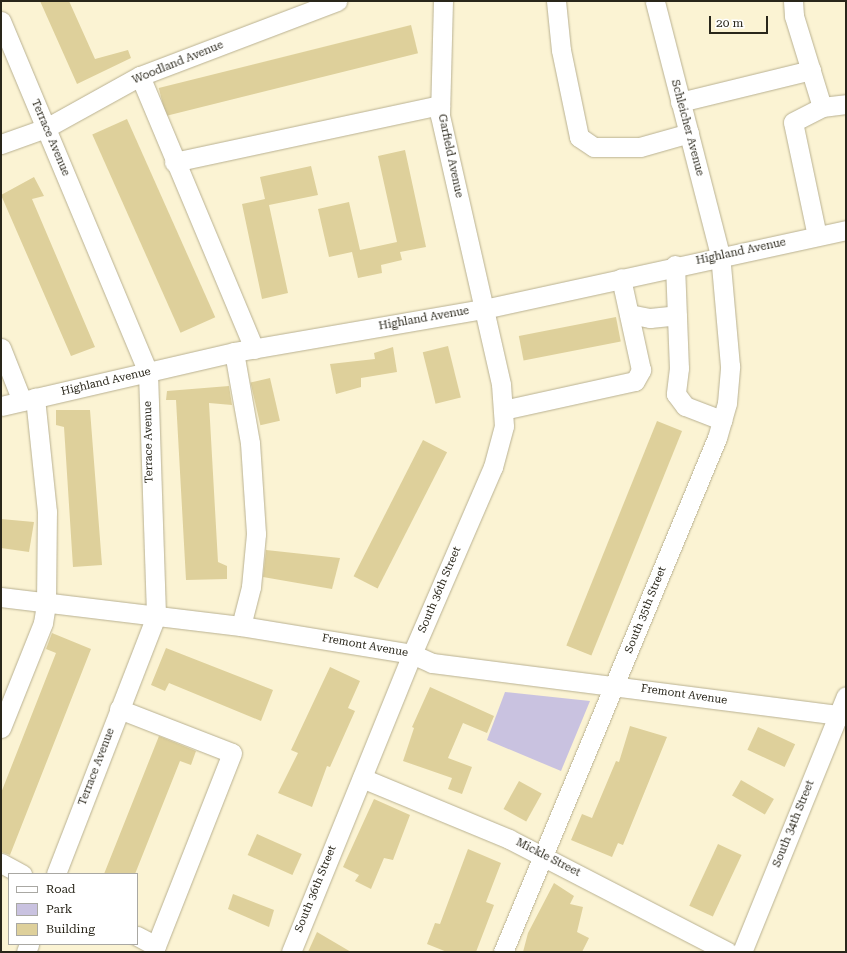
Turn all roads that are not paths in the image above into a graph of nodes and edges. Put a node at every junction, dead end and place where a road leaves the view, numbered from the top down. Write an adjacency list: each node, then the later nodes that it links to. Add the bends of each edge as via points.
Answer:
1 (337, 1): 8 (street, Woodland Avenue)
2 (443, 1): 11 (street, Garfield Avenue)
3 (556, 1): 14 (street, via 561,50 579,137 594,147 640,147)
4 (655, 1): 9 (street, Schleicher Avenue)
5 (793, 1): 7 (street, via 794,16)
6 (1, 21): 13 (street, Terrace Avenue)
7 (811, 70): 9 (street); 12 (street)
8 (140, 76): 13 (street, Woodland Avenue); 16 (street)
9 (680, 102): 14 (street, Schleicher Avenue)
10 (846, 104): 12 (street)
11 (440, 105): 16 (street); 22 (street, Garfield Avenue)
12 (822, 107): 18 (street, via 793,122)
13 (46, 128): 15 (street, Woodland Avenue); 28 (street, Terrace Avenue)
14 (689, 133): 19 (street, Schleicher Avenue)
15 (1, 144)
16 (174, 162): 26 (street)
17 (846, 230): 18 (street, Highland Avenue)
18 (817, 236): 19 (street, Highland Avenue)
19 (720, 255): 20 (street, Highland Avenue); 32 (street, South 35th Street, via 730,366)
20 (676, 265): 21 (street, Highland Avenue); 24 (street)
21 (621, 278): 22 (street, Highland Avenue); 23 (street)
22 (484, 309): 26 (street, Highland Avenue); 31 (street, South 36th Street, via 502,384)
23 (629, 314): 24 (street, via 650,318); 31 (street, via 641,370 635,381)
24 (677, 315): 32 (street, via 676,394 685,406)
25 (1, 348): 29 (street)
26 (254, 349): 27 (street, Highland Avenue)
27 (234, 352): 28 (street, Highland Avenue); 36 (street, via 250,443 256,534 251,587)
28 (148, 373): 29 (street, Highland Avenue); 35 (street, Terrace Avenue)
29 (29, 400): 30 (street, Highland Avenue); 34 (street, via 47,512)
30 (1, 406)
31 (503, 410): 37 (street, South 36th Street, via 504,426 493,468)
32 (722, 420): 38 (street, South 35th Street)
33 (1, 597): 34 (street, Fremont Avenue)
34 (46, 603): 35 (street, Fremont Avenue); 42 (street, via 44,619)
35 (156, 616): 36 (street, Fremont Avenue); 40 (street, Terrace Avenue)
36 (242, 626): 37 (street, Fremont Avenue)
37 (412, 654): 38 (street, Fremont Avenue, via 432,663); 43 (street, South 36th Street)
38 (615, 685): 41 (street, Fremont Avenue); 44 (street, South 35th Street)
39 (846, 696): 41 (street, South 34th Street)
40 (119, 709): 47 (street, Terrace Avenue); 48 (street, via 232,753 156,946)
41 (842, 716): 52 (street, South 34th Street)
42 (1, 728)
43 (362, 778): 44 (street, Mickle Street); 49 (street, South 36th Street)
44 (544, 855): 50 (street, South 35th Street); 51 (street, Mickle Street)
45 (1, 863): 46 (street)
46 (20, 873)
47 (56, 873)
48 (138, 937)
49 (290, 952)
50 (503, 952)
51 (728, 952)
52 (742, 952)

